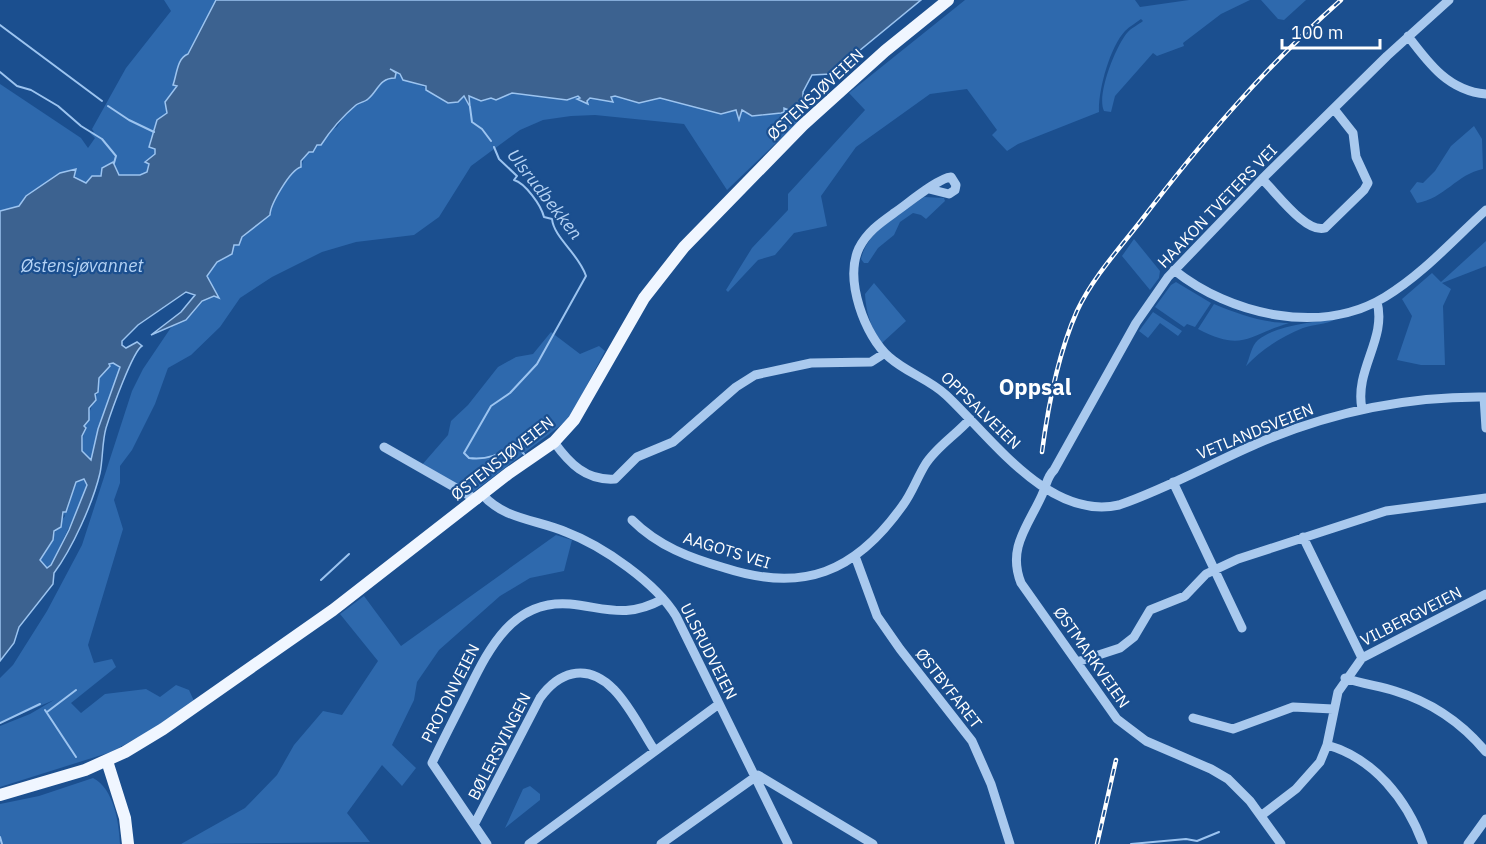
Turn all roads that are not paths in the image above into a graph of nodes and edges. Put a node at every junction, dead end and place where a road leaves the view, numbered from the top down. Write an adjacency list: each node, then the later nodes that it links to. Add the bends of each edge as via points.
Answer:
1 (948, 0): 16 (main road, ØSTENSJØVEIEN, via 811,118 684,247 644,298 574,420)
2 (1449, 0): 3 (street, HAAKON TVETERS VEI)
3 (1408, 36): 4 (street, via 1447,81 1464,90); 5 (street, HAAKON TVETERS VEI)
4 (1486, 94)
5 (1334, 109): 6 (street, HAAKON TVETERS VEI); 6 (street, via 1353,133 1356,157 1368,183 1325,228 1318,230 1307,224)
6 (1262, 179): 9 (street, HAAKON TVETERS VEI)
7 (929, 189): 11 (street, via 874,228 856,255 855,279 864,317)
8 (1486, 210): 10 (street, via 1424,267)
9 (1174, 270): 10 (street, via 1221,300 1268,314 1325,315); 19 (street, HAAKON TVETERS VEI, via 1136,323 1054,470 1053,481)
10 (1377, 302): 13 (street, via 1380,326 1363,374)
11 (885, 353): 14 (street, OPPSALVEIEN, via 939,388); 16 (street, via 871,362 811,363 755,375 673,442 637,458 615,479 599,478 578,469)
12 (1485, 397): 13 (street, VETLANDSVEIEN, via 1436,398); 15 (street)
13 (1362, 409): 18 (street, VETLANDSVEIEN, via 1303,425)
14 (970, 419): 19 (street, OPPSALVEIEN, via 1024,473); 24 (street, AAGOTS VEI, via 925,465 891,520)
15 (1486, 428)
16 (554, 442): 20 (main road, ØSTENSJØVEIEN)
17 (384, 447): 20 (street, ULSRUDVEIEN)
18 (1173, 482): 19 (street, VETLANDSVEIEN, via 1130,502 1098,508 1075,503); 25 (street)
19 (1045, 488): 30 (street, ØSTMARKVEIEN, via 1017,541 1015,566 1021,583)
20 (480, 497): 27 (street, ULSRUDVEIEN, via 496,509 589,543); 38 (main road, ØSTENSJØVEIEN, via 251,669 158,732)
21 (1486, 498): 23 (street, via 1386,511)
22 (632, 520): 24 (street, AAGOTS VEI, via 676,551 767,579 811,576)
23 (1303, 537): 25 (street); 29 (street)
24 (855, 556): 50 (street, ØSTBYFARET, via 877,615 972,741)
25 (1213, 570): 28 (street); 30 (street, via 1185,596 1150,610 1127,643)
26 (1486, 594): 29 (street, VILBERGVEIEN)
27 (663, 599): 32 (street, ULSRUDVEIEN, via 676,616); 43 (street, PROTONVEIEN, via 648,606 613,612 566,604 546,606 518,618 498,636 432,763)
28 (1242, 628)
29 (1362, 658): 31 (street, VILBERGVEIEN)
30 (1077, 662): 41 (street, ØSTMARKVEIEN, via 1127,729 1223,776)
31 (1345, 678): 33 (street, VILBERGVEIEN); 37 (street, via 1394,690 1428,704 1461,727)
32 (719, 704): 36 (street); 39 (street, ULSRUDVEIEN)
33 (1333, 709): 34 (street, via 1293,707 1233,729); 35 (street, VILBERGVEIEN)
34 (1193, 718)
35 (1327, 744): 41 (street, VILBERGVEIEN, via 1320,762 1306,780); 52 (street, via 1350,754 1382,778 1405,806)
36 (655, 751): 43 (street, BØLERSVINGEN, via 606,681 592,673 567,675 540,698); 46 (street)
37 (1486, 752)
38 (104, 762): 40 (main road, ØSTENSJØVEIEN, via 61,779); 44 (main road, via 125,818)
39 (754, 776): 47 (street); 48 (street, ULSRUDVEIEN); 49 (street, via 765,777)
40 (0, 795)
41 (1262, 815): 51 (street, ØSTMARKVEIEN)
42 (1486, 819): 53 (street)
43 (474, 825): 45 (street)
44 (128, 844)
45 (487, 844)
46 (530, 844)
47 (662, 844)
48 (788, 844)
49 (873, 844)
50 (1010, 844)
51 (1281, 844)
52 (1423, 844)
53 (1468, 844)

